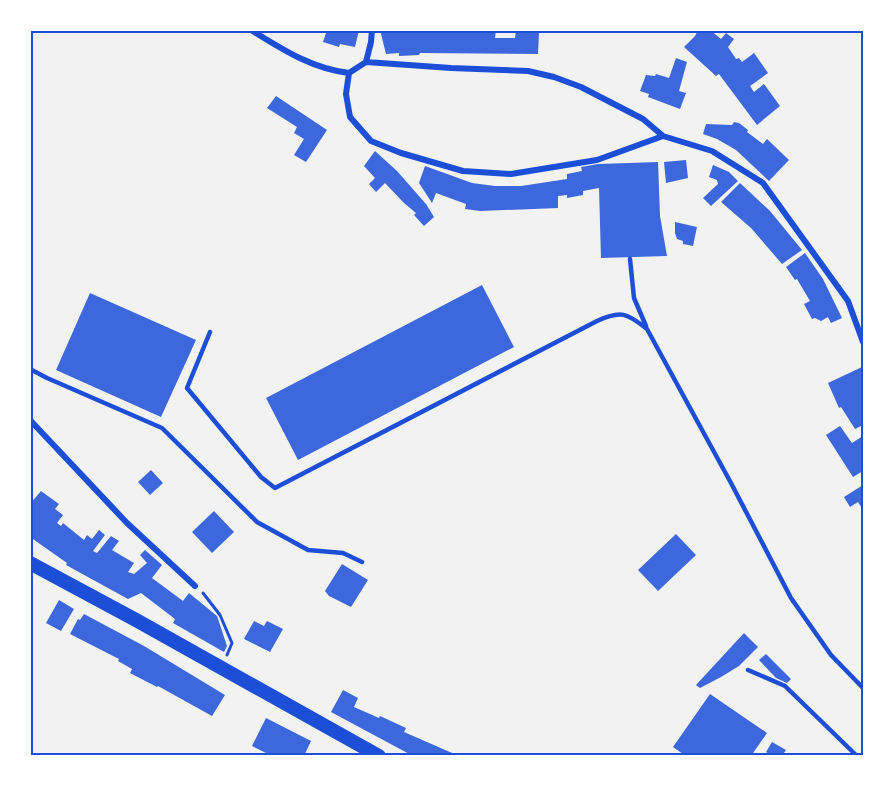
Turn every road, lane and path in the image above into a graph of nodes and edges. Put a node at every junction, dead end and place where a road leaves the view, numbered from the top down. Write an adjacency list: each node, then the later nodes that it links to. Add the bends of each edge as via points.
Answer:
1 (251, 30): 4 (street, via 303,60)
2 (372, 30): 3 (street)
3 (366, 62): 4 (street); 5 (street, via 528,71 554,77 643,119)
4 (349, 73): 5 (street, via 346,94 350,117 371,141 463,171 511,174 597,160)
5 (663, 136): 9 (street, via 712,150 763,183 848,301)
6 (630, 259): 7 (lane, via 634,298)
7 (647, 329): 8 (lane, via 630,316 611,314 275,488 261,477 188,388); 17 (lane, via 790,598 831,655)
8 (210, 332)
9 (863, 342)
10 (30, 369): 12 (lane, via 162,428 257,522 308,550 343,553)
11 (30, 420): 14 (street, via 120,515)
12 (362, 562)
13 (30, 563): 15 (main road)
14 (195, 586): 15 (path, via 220,615 232,643)
15 (220, 667): 18 (main road)
16 (748, 670): 19 (lane, via 785,686)
17 (863, 688)
18 (379, 756)
19 (857, 756)

